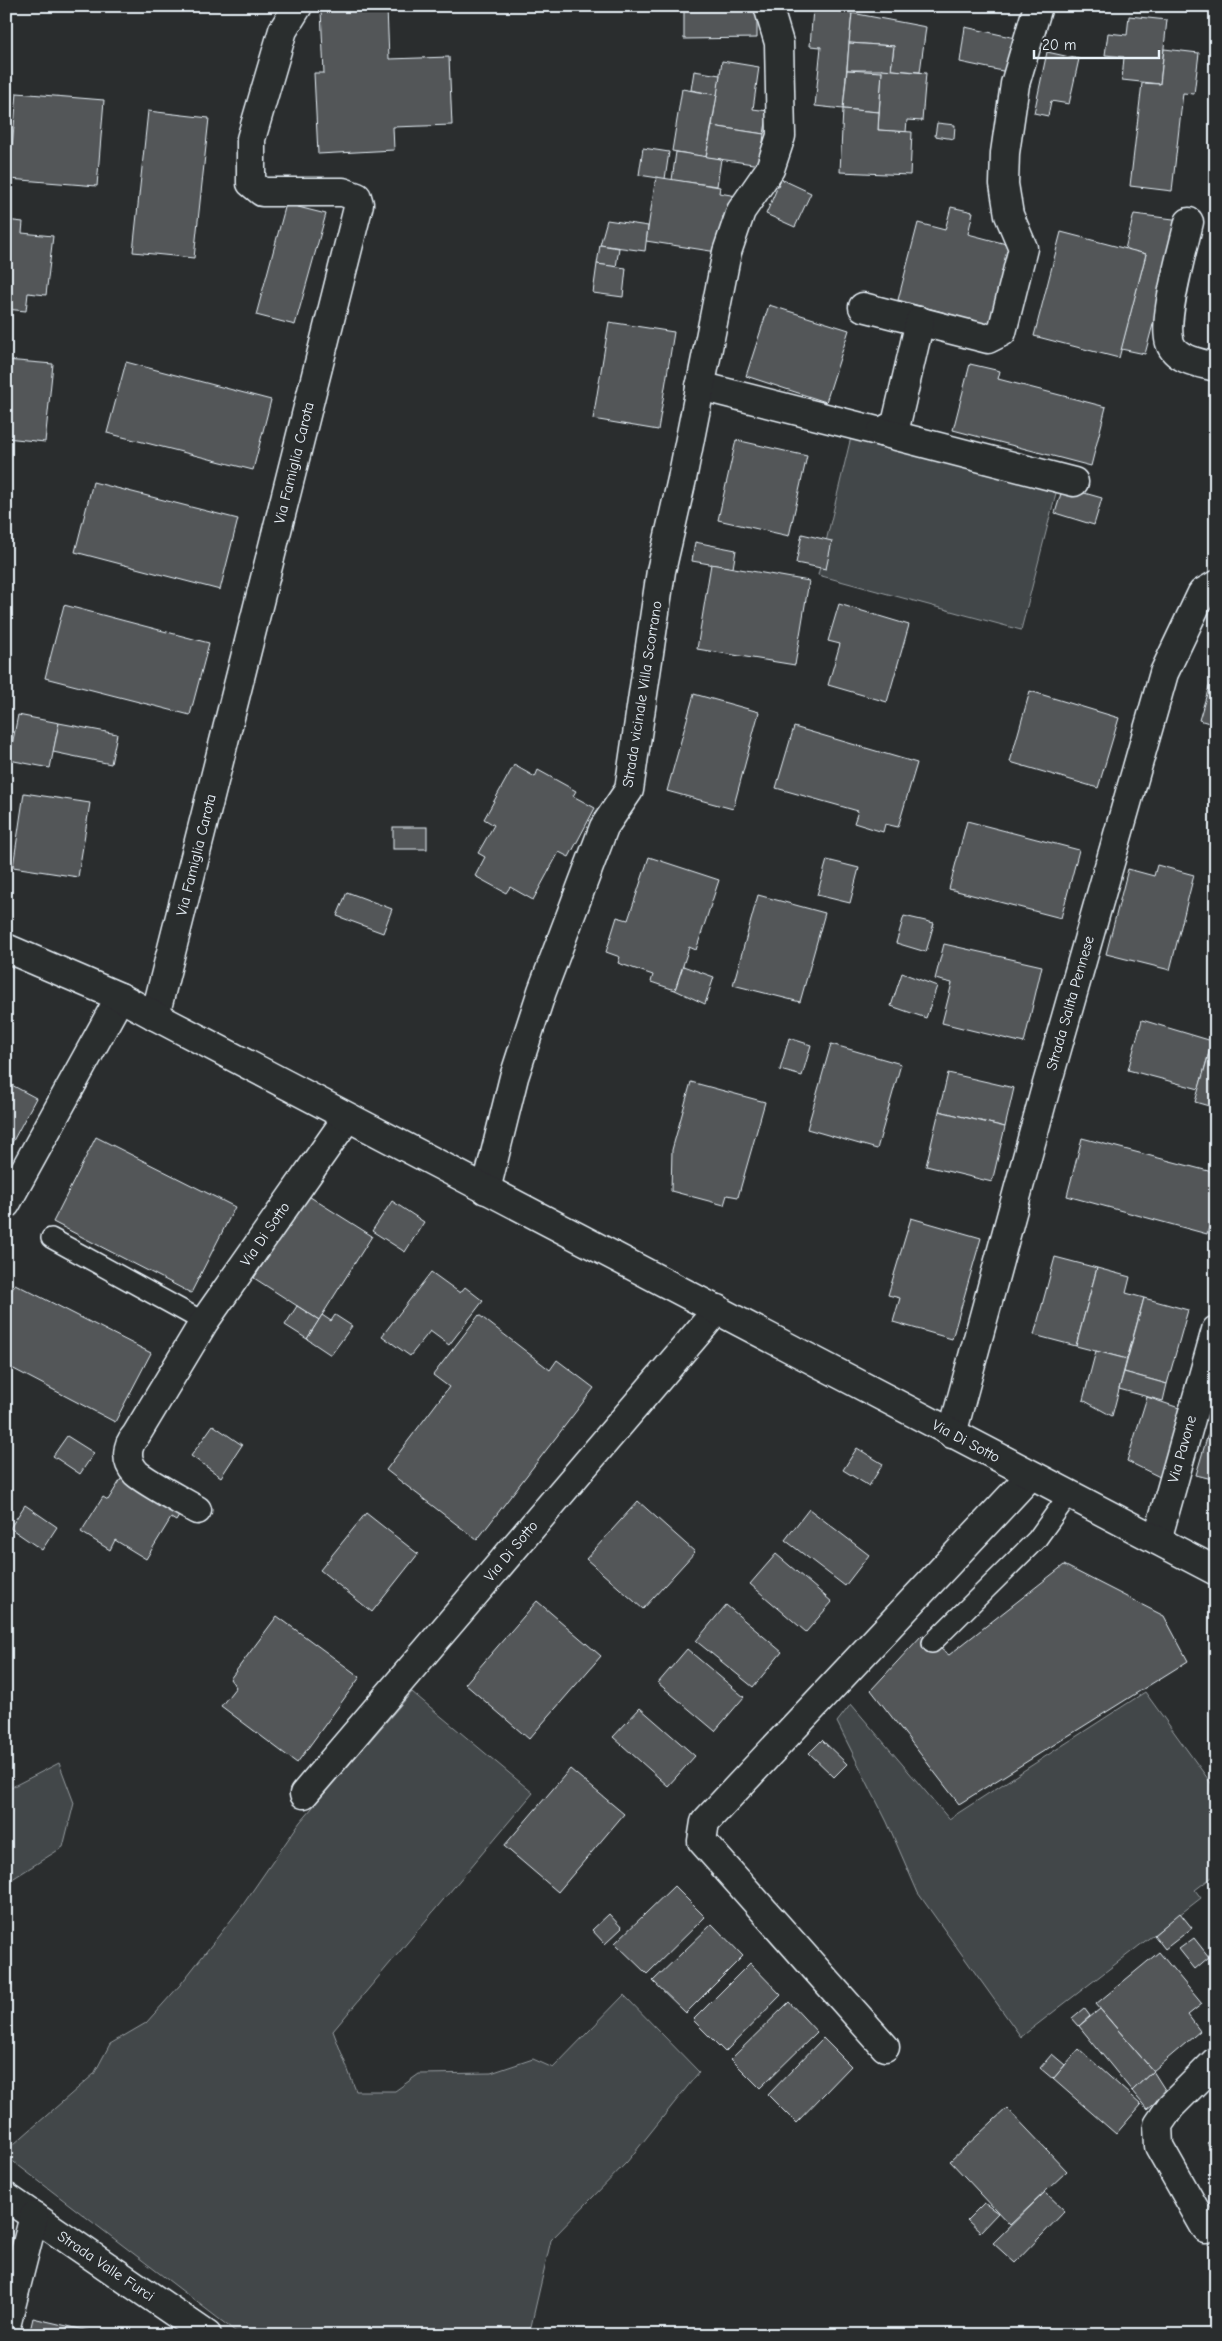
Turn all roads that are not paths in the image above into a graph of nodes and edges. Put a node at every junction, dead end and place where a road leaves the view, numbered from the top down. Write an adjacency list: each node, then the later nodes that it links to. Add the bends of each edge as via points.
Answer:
1 (298, 6): 14 (street, Via Famiglia Carota, via 283,30 251,138 251,183 262,192 342,192 357,197 359,204)
2 (768, 6): 8 (street, Strada vicinale Villa Scorrano, via 779,43 782,136 770,169 741,211 727,252)
3 (1038, 6): 6 (street, via 1015,84 1004,153 1009,215 1023,248 1002,332 988,338)
4 (1188, 222): 7 (street, via 1168,323 1171,344 1187,360)
5 (863, 307): 6 (street)
6 (920, 321): 9 (street, via 896,424)
7 (1216, 366)
8 (700, 386): 9 (street); 16 (street, Strada vicinale Villa Scorrano, via 661,571 629,790 604,827 542,991 514,1077)
9 (881, 432): 10 (street)
10 (1074, 482)
11 (1216, 586): 22 (street, Strada Salita Pennese, via 1202,593 1164,673 1045,1090)
12 (6, 948): 13 (street, Via Di Sotto)
13 (120, 998): 14 (street, Via Di Sotto); 17 (street)
14 (155, 1016): 15 (street, Via Di Sotto)
15 (347, 1118): 16 (street, Via Di Sotto); 20 (street, Via Di Sotto)
16 (486, 1190): 19 (street, Via Di Sotto)
17 (6, 1204)
18 (51, 1238): 20 (lane)
19 (718, 1309): 22 (street, Via Di Sotto); 29 (street, Via Di Sotto)
20 (204, 1322): 25 (street, Via Di Sotto, via 129,1443 127,1453 136,1472)
21 (1216, 1330): 26 (street, Via Pavone)
22 (952, 1434): 23 (street, Via Di Sotto)
23 (1031, 1474): 24 (street, Via Di Sotto); 30 (street, via 705,1822 702,1841)
24 (1070, 1493): 26 (street, Via Di Sotto); 28 (lane, via 1038,1539)
25 (196, 1510)
26 (1157, 1540): 27 (street, Via Di Sotto)
27 (1216, 1571)
28 (932, 1643)
29 (304, 1794)
30 (885, 2047)
31 (1216, 2061): 34 (street, via 1171,2106 1158,2125 1159,2146)
32 (6, 2197): 33 (street, Strada Valle Furci)
33 (34, 2216): 35 (street); 36 (street, Strada Valle Furci)
34 (1206, 2229)
35 (6, 2326)
36 (207, 2335)

